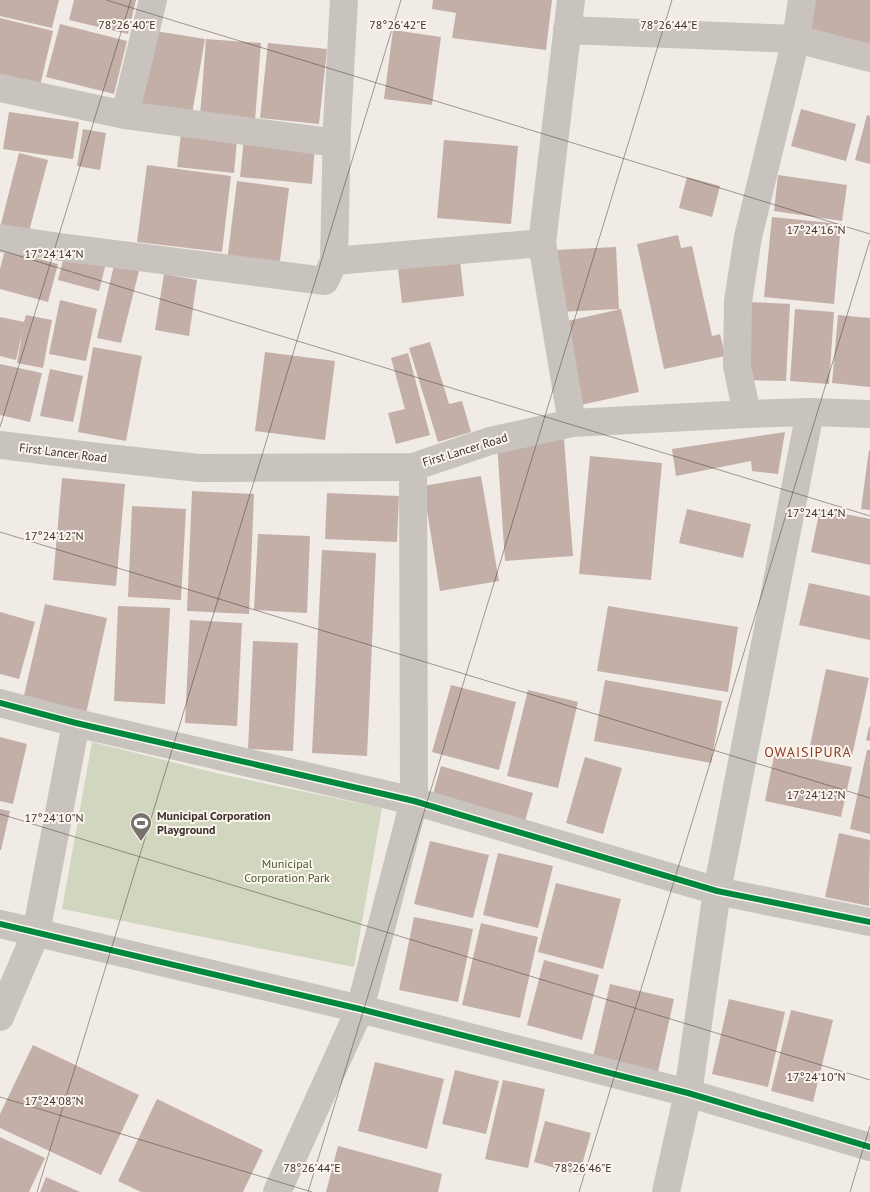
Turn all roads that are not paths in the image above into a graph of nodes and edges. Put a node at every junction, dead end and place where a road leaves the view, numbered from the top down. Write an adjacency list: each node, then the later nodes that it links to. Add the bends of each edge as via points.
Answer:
1 (152, 0): 9 (street)
2 (344, 0): 10 (street)
3 (571, 0): 5 (street)
4 (802, 0): 6 (street)
5 (567, 30): 6 (street); 12 (street)
6 (796, 40): 7 (street); 15 (street, via 748,237 738,301 737,366)
7 (870, 58)
8 (0, 88): 9 (street)
9 (125, 115): 10 (street)
10 (337, 144): 13 (street)
11 (1, 242): 13 (street, via 325,281)
12 (542, 243): 13 (street); 17 (street)
13 (334, 260)
14 (810, 412): 15 (street, First Lancer Road); 16 (street, First Lancer Road); 23 (street)
15 (747, 414): 17 (street, First Lancer Road)
16 (870, 414)
17 (572, 423): 19 (street, First Lancer Road, via 490,441)
18 (0, 445): 19 (street, First Lancer Road, via 199,468)
19 (413, 466): 22 (street)
20 (0, 704): 21 (street)
21 (76, 723): 22 (street); 26 (street)
22 (414, 801): 23 (street); 27 (street)
23 (717, 891): 24 (street); 29 (street)
24 (870, 922)
25 (0, 924): 26 (street)
26 (36, 933): 27 (street); 28 (street)
27 (360, 1009): 29 (street); 31 (street)
28 (0, 1017)
29 (688, 1092): 30 (street); 32 (street)
30 (870, 1146)
31 (277, 1192)
32 (666, 1192)

